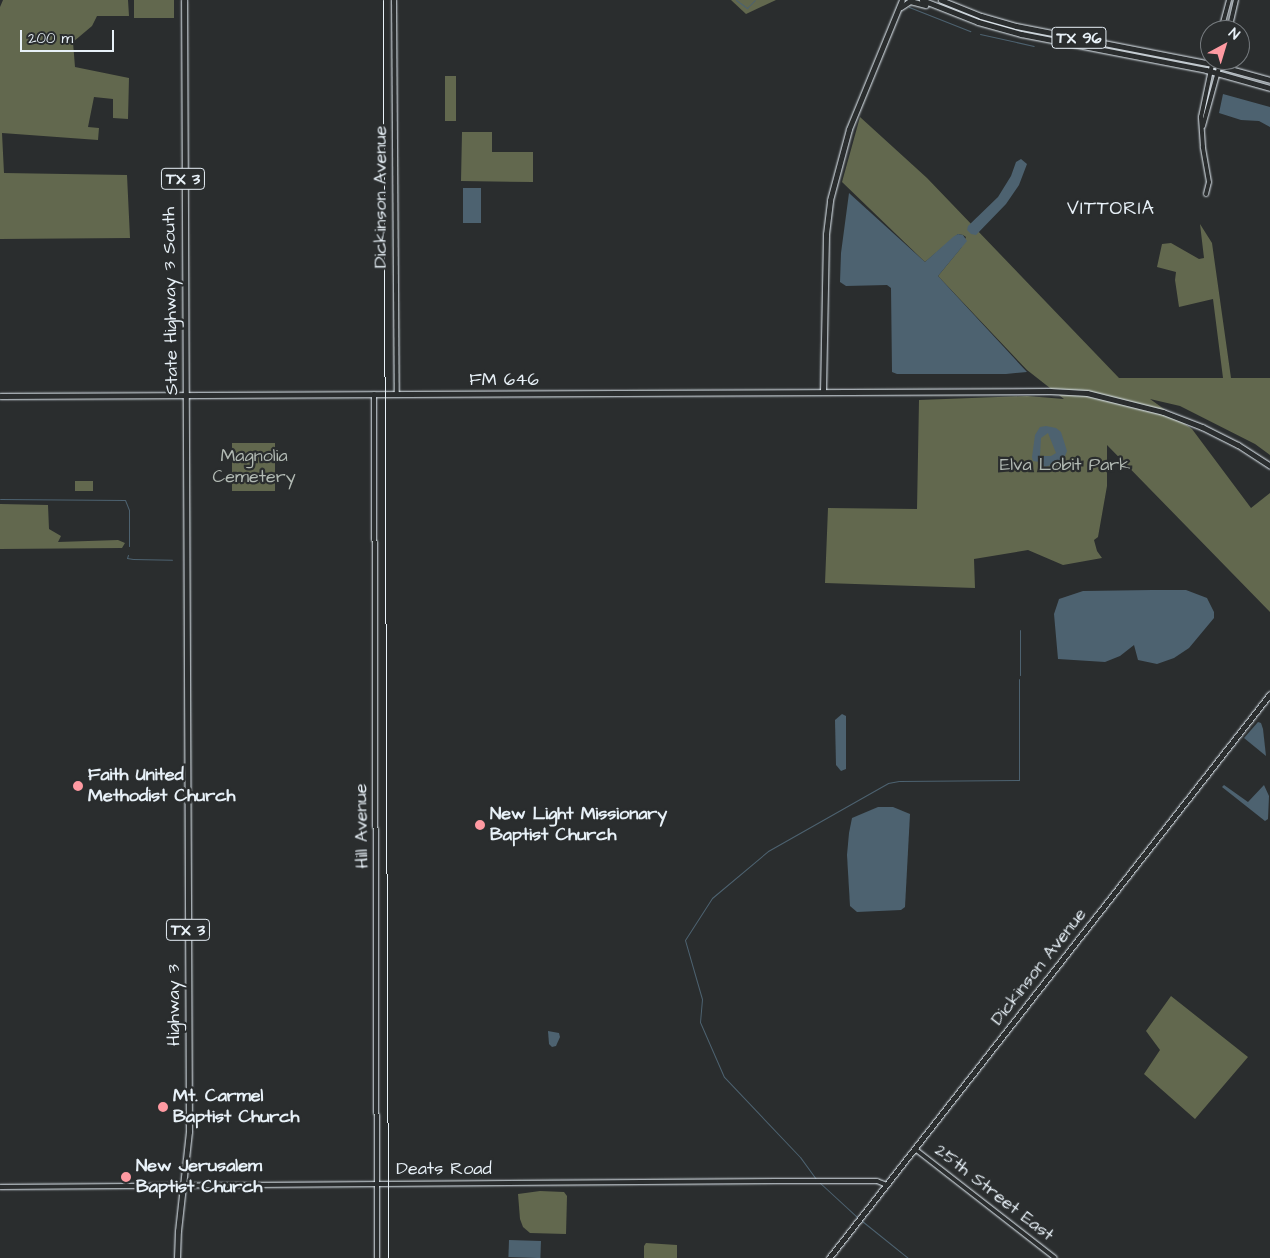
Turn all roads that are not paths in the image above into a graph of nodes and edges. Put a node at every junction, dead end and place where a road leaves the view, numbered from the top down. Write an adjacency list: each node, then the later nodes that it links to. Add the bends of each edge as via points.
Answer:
1 (184, 0): 26 (main road, State Highway 3 South / TX 3)
2 (394, 0): 24 (street, Dickinson Avenue)
3 (898, 0): 9 (main road)
4 (902, 0): 9 (main road)
5 (922, 0): 10 (main road, TX 96)
6 (941, 0): 13 (main road, TX 96, via 1016,26)
7 (1229, 0): 11 (street)
8 (1236, 0): 12 (street)
9 (899, 8): 10 (main road, via 915,1); 22 (main road, via 849,129 830,200 826,234)
10 (954, 13): 16 (main road, TX 96, via 1021,34)
11 (1224, 20)
12 (1231, 20)
13 (1200, 60)
14 (1219, 70): 17 (street)
15 (1241, 70): 18 (main road, TX 96)
16 (1211, 71): 17 (main road, TX 96); 20 (street, via 1202,108)
17 (1218, 73): 19 (main road, TX 96); 20 (street)
18 (1270, 80)
19 (1270, 88)
20 (1203, 128): 21 (street, via 1209,182)
21 (1206, 194)
22 (823, 392): 24 (main road, FM 646 / FM 646); 27 (main road, FM 646, via 1087,393 1163,412 1202,427)
23 (374, 394): 24 (main road, FM 646 / FM 646); 26 (main road, FM 646 / FM 646); 31 (street, Hill Avenue)
24 (397, 394)
25 (0, 396): 26 (main road, FM 646)
26 (185, 396): 28 (main road, State Highway 3 South / TX 3)
27 (1270, 466)
28 (186, 602): 32 (main road, Highway 3 / TX 3, via 189,1132)
29 (1270, 694): 30 (main road, Dickinson Avenue)
30 (915, 1149): 33 (main road, Dickinson Avenue); 38 (street, 25th Street East)
31 (377, 1184): 32 (street, Deats Road); 33 (street, Deats Road, via 877,1181); 36 (street, Hill Avenue)
32 (184, 1185): 34 (street, Deats Road); 35 (main road, Highway 3 / TX 3)
33 (887, 1185): 37 (main road, Dickinson Avenue)
34 (0, 1187)
35 (177, 1258)
36 (376, 1258)
37 (829, 1258)
38 (1055, 1258)

